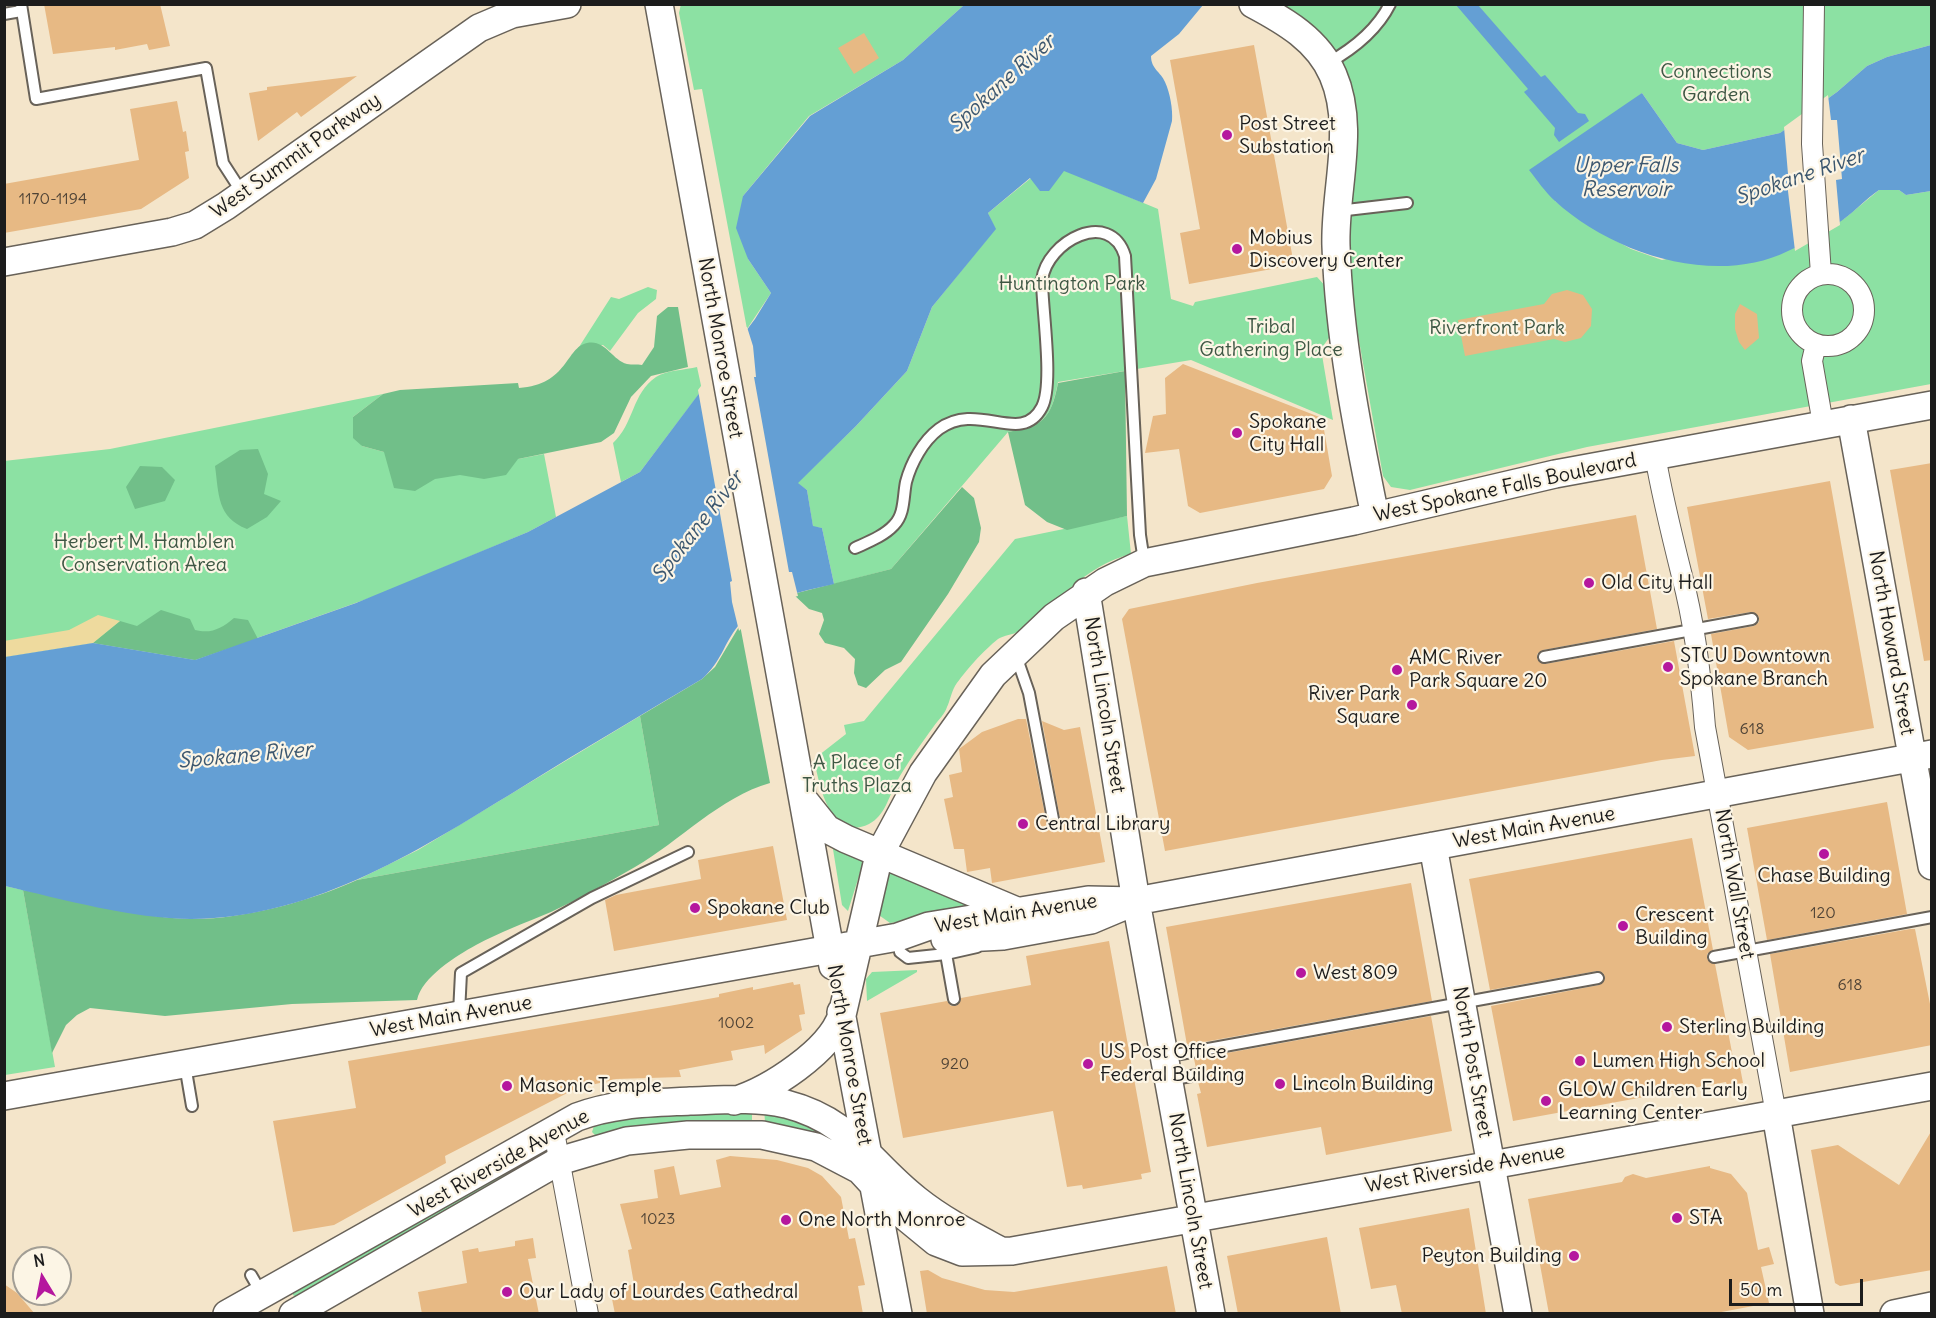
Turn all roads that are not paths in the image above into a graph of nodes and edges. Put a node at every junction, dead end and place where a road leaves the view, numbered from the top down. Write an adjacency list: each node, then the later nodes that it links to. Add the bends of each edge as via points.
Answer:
1 (567, 4): 9 (street, West Summit Parkway, via 512,14 479,28)
2 (658, 4): 29 (street, North Monroe Street)
3 (1253, 4): 8 (street, via 1301,33)
4 (1390, 4): 8 (lane, via 1366,35)
5 (1814, 4): 13 (street, via 1812,144)
6 (21, 8): 7 (lane); 9 (lane, via 36,99 206,68 223,163)
7 (4, 14)
8 (1328, 64): 11 (street, via 1339,90 1343,128)
9 (243, 195): 12 (street, West Summit Parkway, via 185,229)
10 (1407, 202): 11 (lane)
11 (1338, 211): 19 (street, via 1341,313)
12 (4, 262)
13 (1821, 274): 14 (street, via 1801,286 1792,307 1798,329); 14 (street, via 1844,278 1855,286 1864,307 1857,330 1849,339 1827,346)
14 (1816, 344): 17 (street, via 1812,361)
15 (1932, 405): 16 (street, West Spokane Falls Boulevard)
16 (1851, 419): 17 (street, West Spokane Falls Boulevard); 27 (street, North Howard Street)
17 (1823, 424): 18 (street, West Spokane Falls Boulevard)
18 (1655, 455): 19 (street, West Spokane Falls Boulevard); 24 (street, North Wall Street)
19 (1375, 516): 21 (street, West Spokane Falls Boulevard)
20 (855, 548): 21 (lane, via 887,532 897,522 916,458 940,429 967,417 1018,425 1038,415 1046,397 1042,280 1045,267 1053,252 1069,239 1091,233 1114,239 1125,256)
21 (1144, 563): 22 (street, West Spokane Falls Boulevard)
22 (1086, 592): 25 (street, West Spokane Falls Boulevard); 35 (street, North Lincoln Street)
23 (1752, 619): 24 (lane)
24 (1693, 630): 26 (lane); 28 (street, North Wall Street)
25 (1015, 653): 30 (lane, via 1029,693); 33 (street, West Spokane Falls Boulevard, via 993,675 923,773)
26 (1544, 657)
27 (1922, 756): 28 (street, West Main Avenue); 34 (street, North Howard Street)
28 (1718, 794): 31 (street, West Main Avenue); 42 (street, North Wall Street)
29 (801, 797): 33 (street, North Monroe Street, via 827,829); 41 (street, North Monroe Street)
30 (1053, 819)
31 (1433, 846): 35 (street, West Main Avenue); 47 (street, North Post Street)
32 (688, 852): 49 (lane, via 592,898 461,973)
33 (879, 855): 36 (street, North Monroe Street); 40 (street, West Spokane Falls Boulevard)
34 (1932, 866)
35 (1136, 901): 36 (street, West Main Avenue, via 1088,900); 38 (street, West Main Avenue, via 1091,920); 51 (street, North Lincoln Street)
36 (1019, 912): 39 (street, West Main Avenue, via 929,926)
37 (1932, 917): 42 (lane)
38 (1003, 936): 39 (street, West Main Avenue); 43 (lane, via 969,951)
39 (898, 937): 40 (street, West Main Avenue); 43 (lane, via 902,956)
40 (858, 943): 41 (street, West Main Avenue); 48 (street, West Spokane Falls Boulevard)
41 (829, 948): 48 (street, North Monroe Street); 49 (street, West Main Avenue)
42 (1746, 951): 44 (lane); 57 (street, North Wall Street)
43 (946, 954): 46 (lane)
44 (1714, 957)
45 (1598, 978): 47 (lane)
46 (954, 999)
47 (1462, 1004): 51 (lane); 62 (street, North Post Street)
48 (842, 1015): 55 (street, via 825,1044 763,1089); 60 (street, North Monroe Street)
49 (458, 1016): 50 (street, West Main Avenue)
50 (185, 1065): 54 (street, West Main Avenue); 56 (lane)
51 (1165, 1069): 52 (lane); 64 (street, North Lincoln Street)
52 (1197, 1075)
53 (1932, 1086): 57 (street, West Riverside Avenue)
54 (4, 1096)
55 (734, 1101): 58 (street, West Riverside Avenue, via 627,1103 577,1118); 59 (street, via 755,1108 763,1116 760,1124); 60 (street, West Riverside Avenue, via 771,1101 799,1108 838,1126)
56 (192, 1106)
57 (1776, 1114): 62 (street, West Riverside Avenue); 74 (street, North Wall Street)
58 (554, 1132): 61 (street); 66 (street, West Riverside Avenue)
59 (734, 1134): 61 (street, West Riverside Avenue, via 627,1141); 63 (street, West Riverside Avenue, via 781,1138 816,1147 849,1162)
60 (866, 1149): 63 (street, North Monroe Street); 65 (street, West Riverside Avenue, via 915,1198)
61 (559, 1161): 69 (street, West Riverside Avenue); 70 (street)
62 (1490, 1164): 64 (street, West Riverside Avenue); 73 (street, North Post Street)
63 (872, 1183): 65 (street, West Riverside Avenue, via 936,1242 962,1252); 71 (street, North Monroe Street)
64 (1194, 1219): 65 (street, West Riverside Avenue, via 1030,1250); 72 (street, North Lincoln Street)
65 (999, 1250)
66 (262, 1294): 68 (street, West Riverside Avenue)
67 (1932, 1306): 75 (street)
68 (227, 1314)
69 (293, 1314)
70 (588, 1314)
71 (898, 1314)
72 (1211, 1314)
73 (1518, 1314)
74 (1810, 1314)
75 (1894, 1314)

